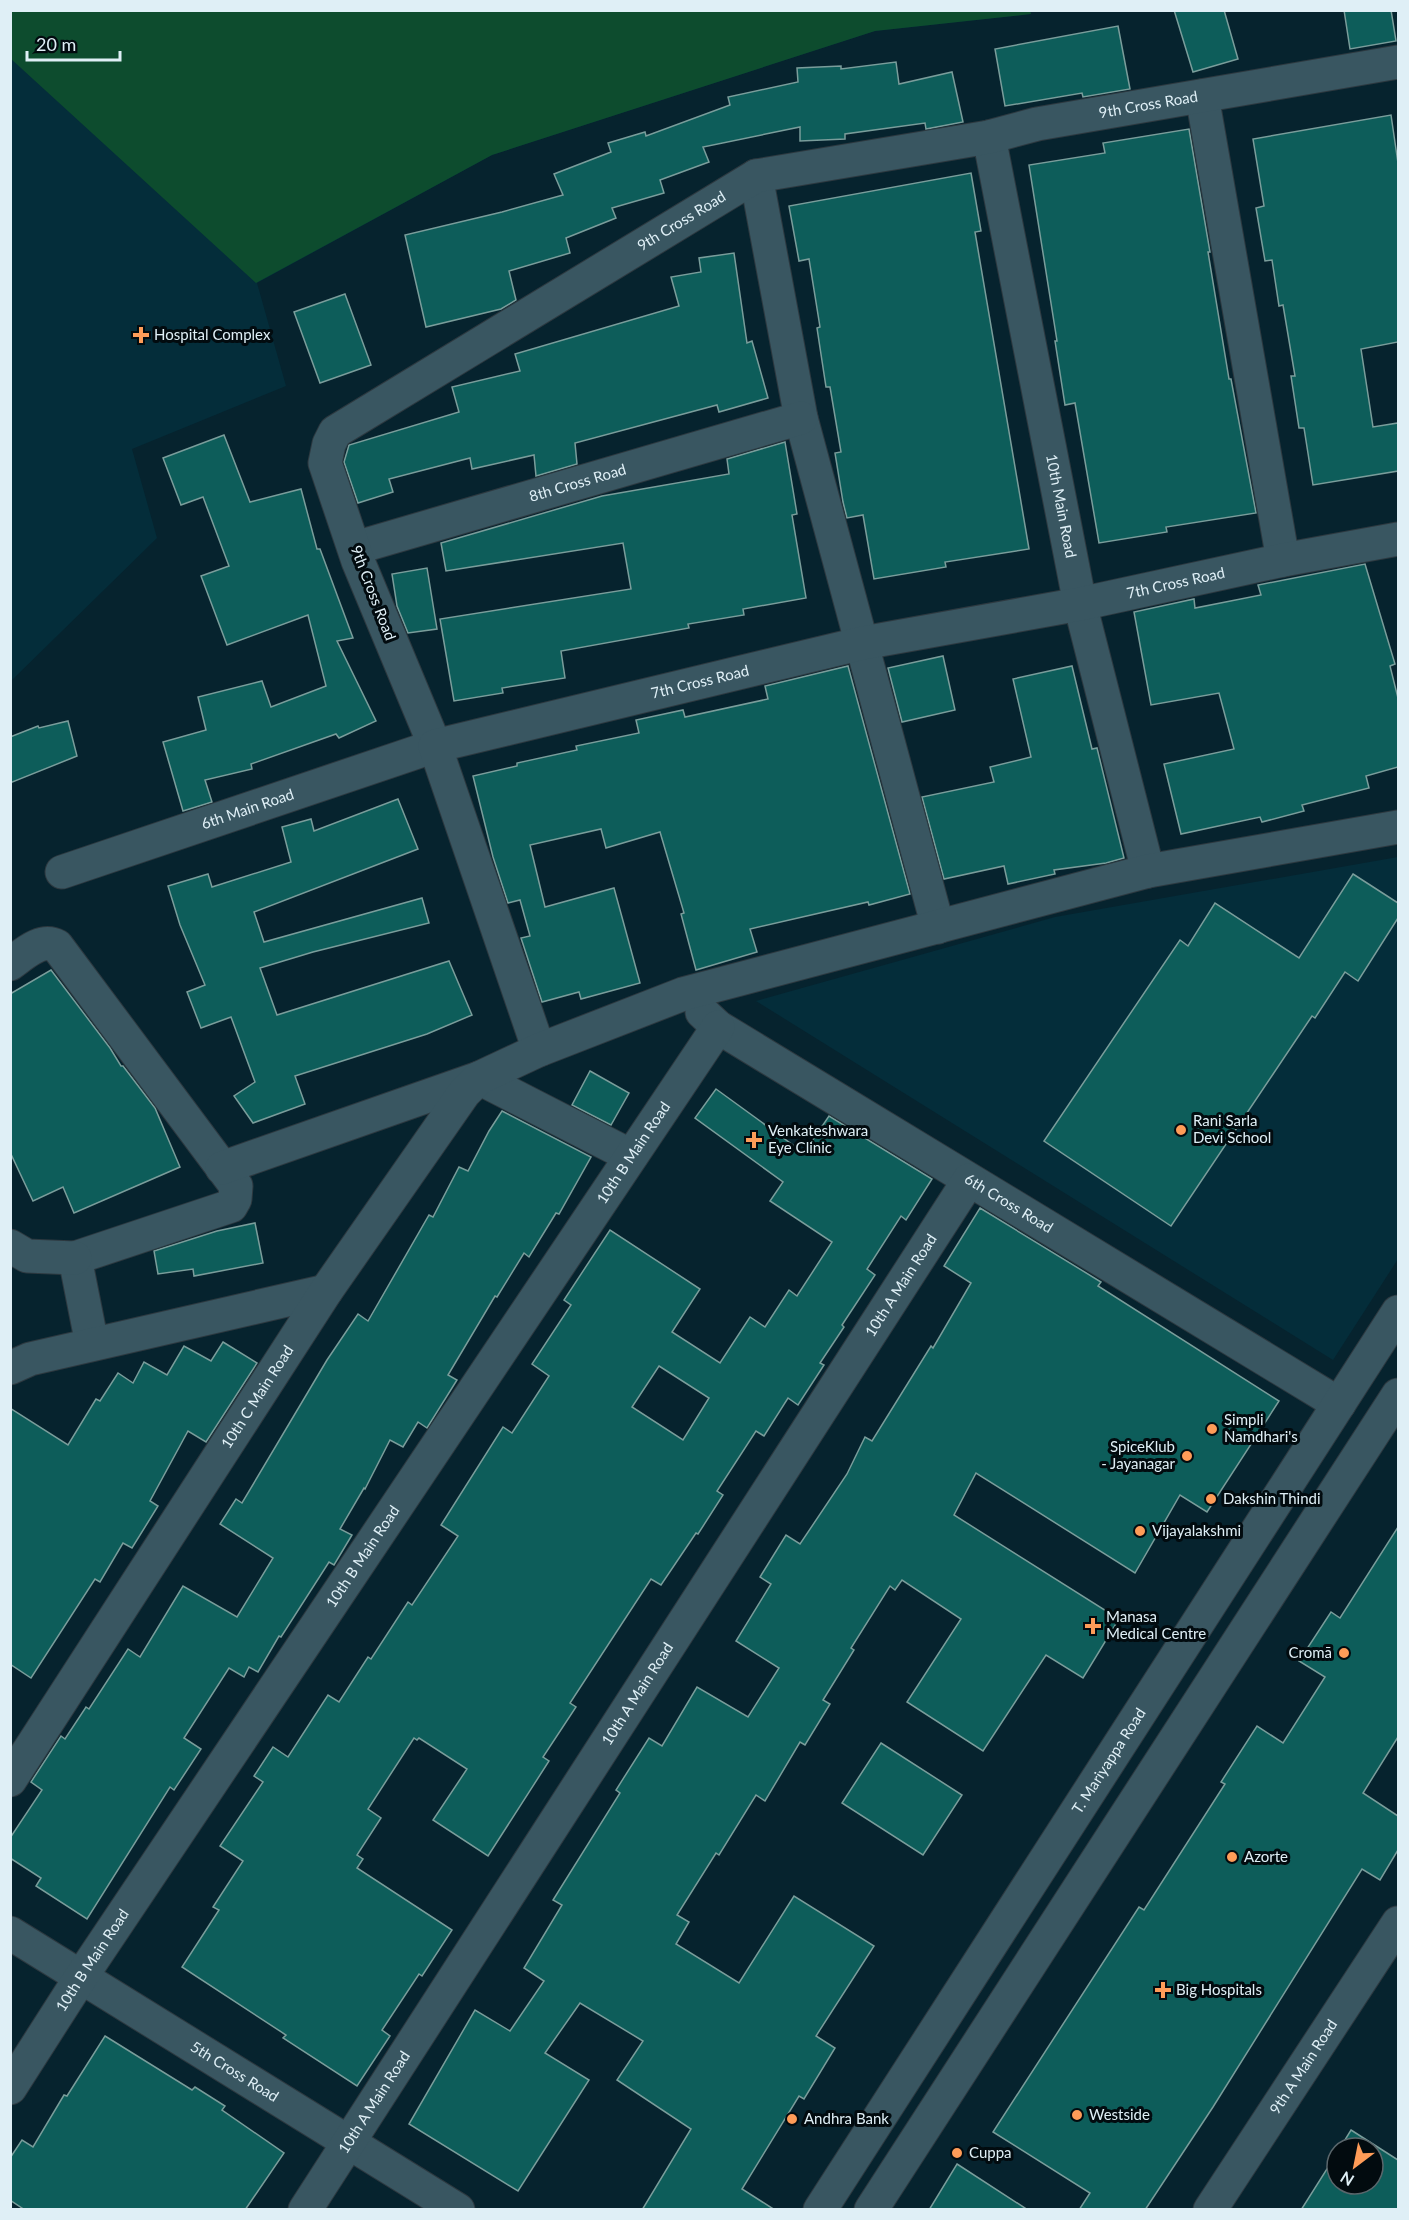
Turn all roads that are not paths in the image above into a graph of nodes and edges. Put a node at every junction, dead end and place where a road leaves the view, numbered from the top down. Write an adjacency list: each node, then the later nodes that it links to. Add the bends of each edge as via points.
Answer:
1 (1398, 62): 2 (street, 9th Cross Road)
2 (1202, 96): 3 (street, 9th Cross Road, via 1037,124); 8 (street)
3 (989, 137): 4 (street, 9th Cross Road); 9 (street, 10th Main Road)
4 (756, 176): 5 (street); 7 (street, 9th Cross Road, via 335,432 325,463)
5 (801, 418): 7 (street, 8th Cross Road); 10 (street)
6 (1398, 539): 8 (street, 7th Cross Road)
7 (355, 548): 11 (street, 9th Cross Road)
8 (1283, 560): 9 (street, 7th Cross Road)
9 (1080, 604): 10 (street, 7th Cross Road); 13 (street, 10th Main Road)
10 (863, 643): 11 (street, 7th Cross Road); 15 (street)
11 (435, 746): 14 (street, 6th Main Road); 19 (street)
12 (1398, 828): 13 (street)
13 (1148, 871): 15 (street)
14 (62, 872)
15 (938, 927): 17 (street)
16 (10, 964): 22 (street, via 44,944 57,946)
17 (683, 994): 18 (street, 6th Cross Road); 19 (street)
18 (718, 1027): 21 (street, 10th B Main Road); 23 (street, 6th Cross Road)
19 (539, 1050): 20 (street, 10th C Main Road)
20 (479, 1078): 21 (street); 22 (street); 26 (street, 10th C Main Road, via 464,1093)
21 (631, 1156): 35 (street, 10th B Main Road)
22 (222, 1168): 25 (street, via 236,1186 231,1206)
23 (969, 1180): 30 (street, 6th Cross Road); 37 (street, 10th A Main Road)
24 (10, 1246): 25 (street, via 27,1257)
25 (75, 1258): 28 (street)
26 (326, 1291): 28 (street); 32 (street, 10th C Main Road)
27 (1398, 1312): 30 (street, T. Mariyappa Road)
28 (92, 1344): 29 (street, via 30,1359)
29 (10, 1368)
30 (1339, 1404): 40 (street, T. Mariyappa Road)
31 (1394, 1412): 41 (street)
32 (10, 1780)
33 (1398, 1923): 42 (street, 9th A Main Road)
34 (10, 1933): 35 (street, 5th Cross Road)
35 (81, 1977): 36 (street, 10th B Main Road); 37 (street, 5th Cross Road)
36 (10, 2088)
37 (348, 2142): 38 (street, 10th A Main Road); 39 (street, 5th Cross Road)
38 (305, 2210)
39 (458, 2210)
40 (820, 2210)
41 (871, 2210)
42 (1210, 2210)

